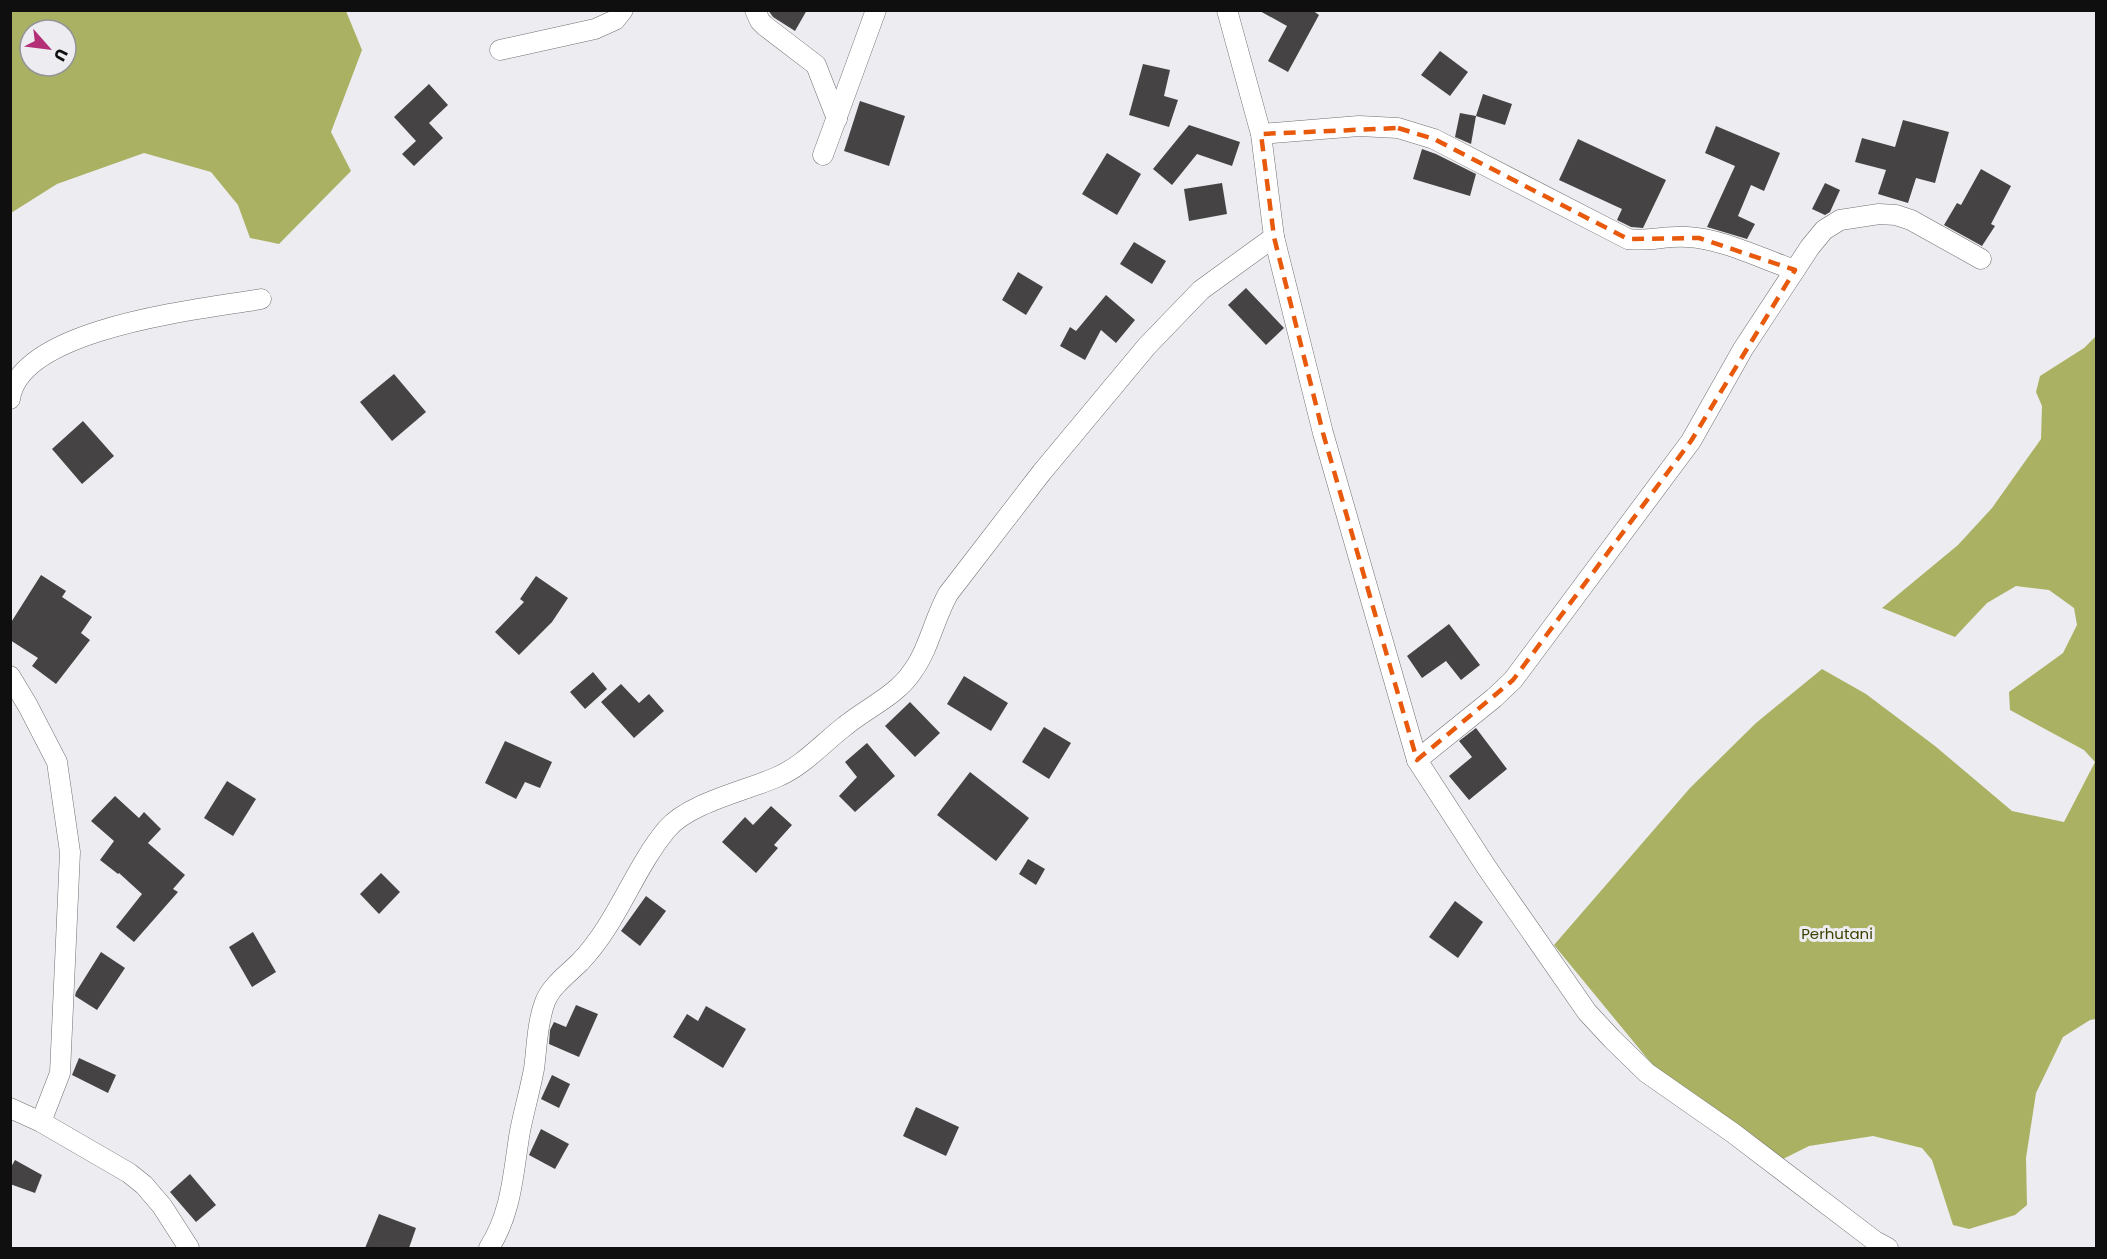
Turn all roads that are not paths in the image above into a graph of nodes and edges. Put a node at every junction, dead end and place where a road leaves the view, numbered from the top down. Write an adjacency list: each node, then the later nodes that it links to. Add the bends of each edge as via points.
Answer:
1 (623, 10): 5 (street, via 615,20 595,29)
2 (755, 10): 6 (street, via 760,21 816,65)
3 (876, 10): 6 (street)
4 (1227, 10): 7 (street)
5 (500, 50)
6 (837, 119): 8 (street)
7 (1261, 134): 9 (street); 11 (street, via 1359,126 1398,128 1434,139 1628,239 1699,238)
8 (824, 155)
9 (1274, 237): 15 (street, via 1323,433); 19 (street, via 1201,290 1147,346 1042,472 948,594 920,661 900,686 800,764 778,777 682,815 668,828 598,943 545,1000 514,1183 506,1215)
10 (1980, 259): 11 (street, via 1911,220 1879,214 1832,224)
11 (1795, 270): 15 (street, via 1691,441 1513,680)
12 (261, 299): 13 (street, via 128,322 90,333 34,362 22,373)
13 (10, 399)
14 (10, 676): 17 (street, via 57,762 70,852 60,1073)
15 (1417, 760): 20 (street, via 1587,1012 1612,1039 1647,1073)
16 (10, 1107): 17 (street)
17 (41, 1122): 18 (street, via 144,1185)
18 (189, 1248)
19 (489, 1248)
20 (1888, 1248)

